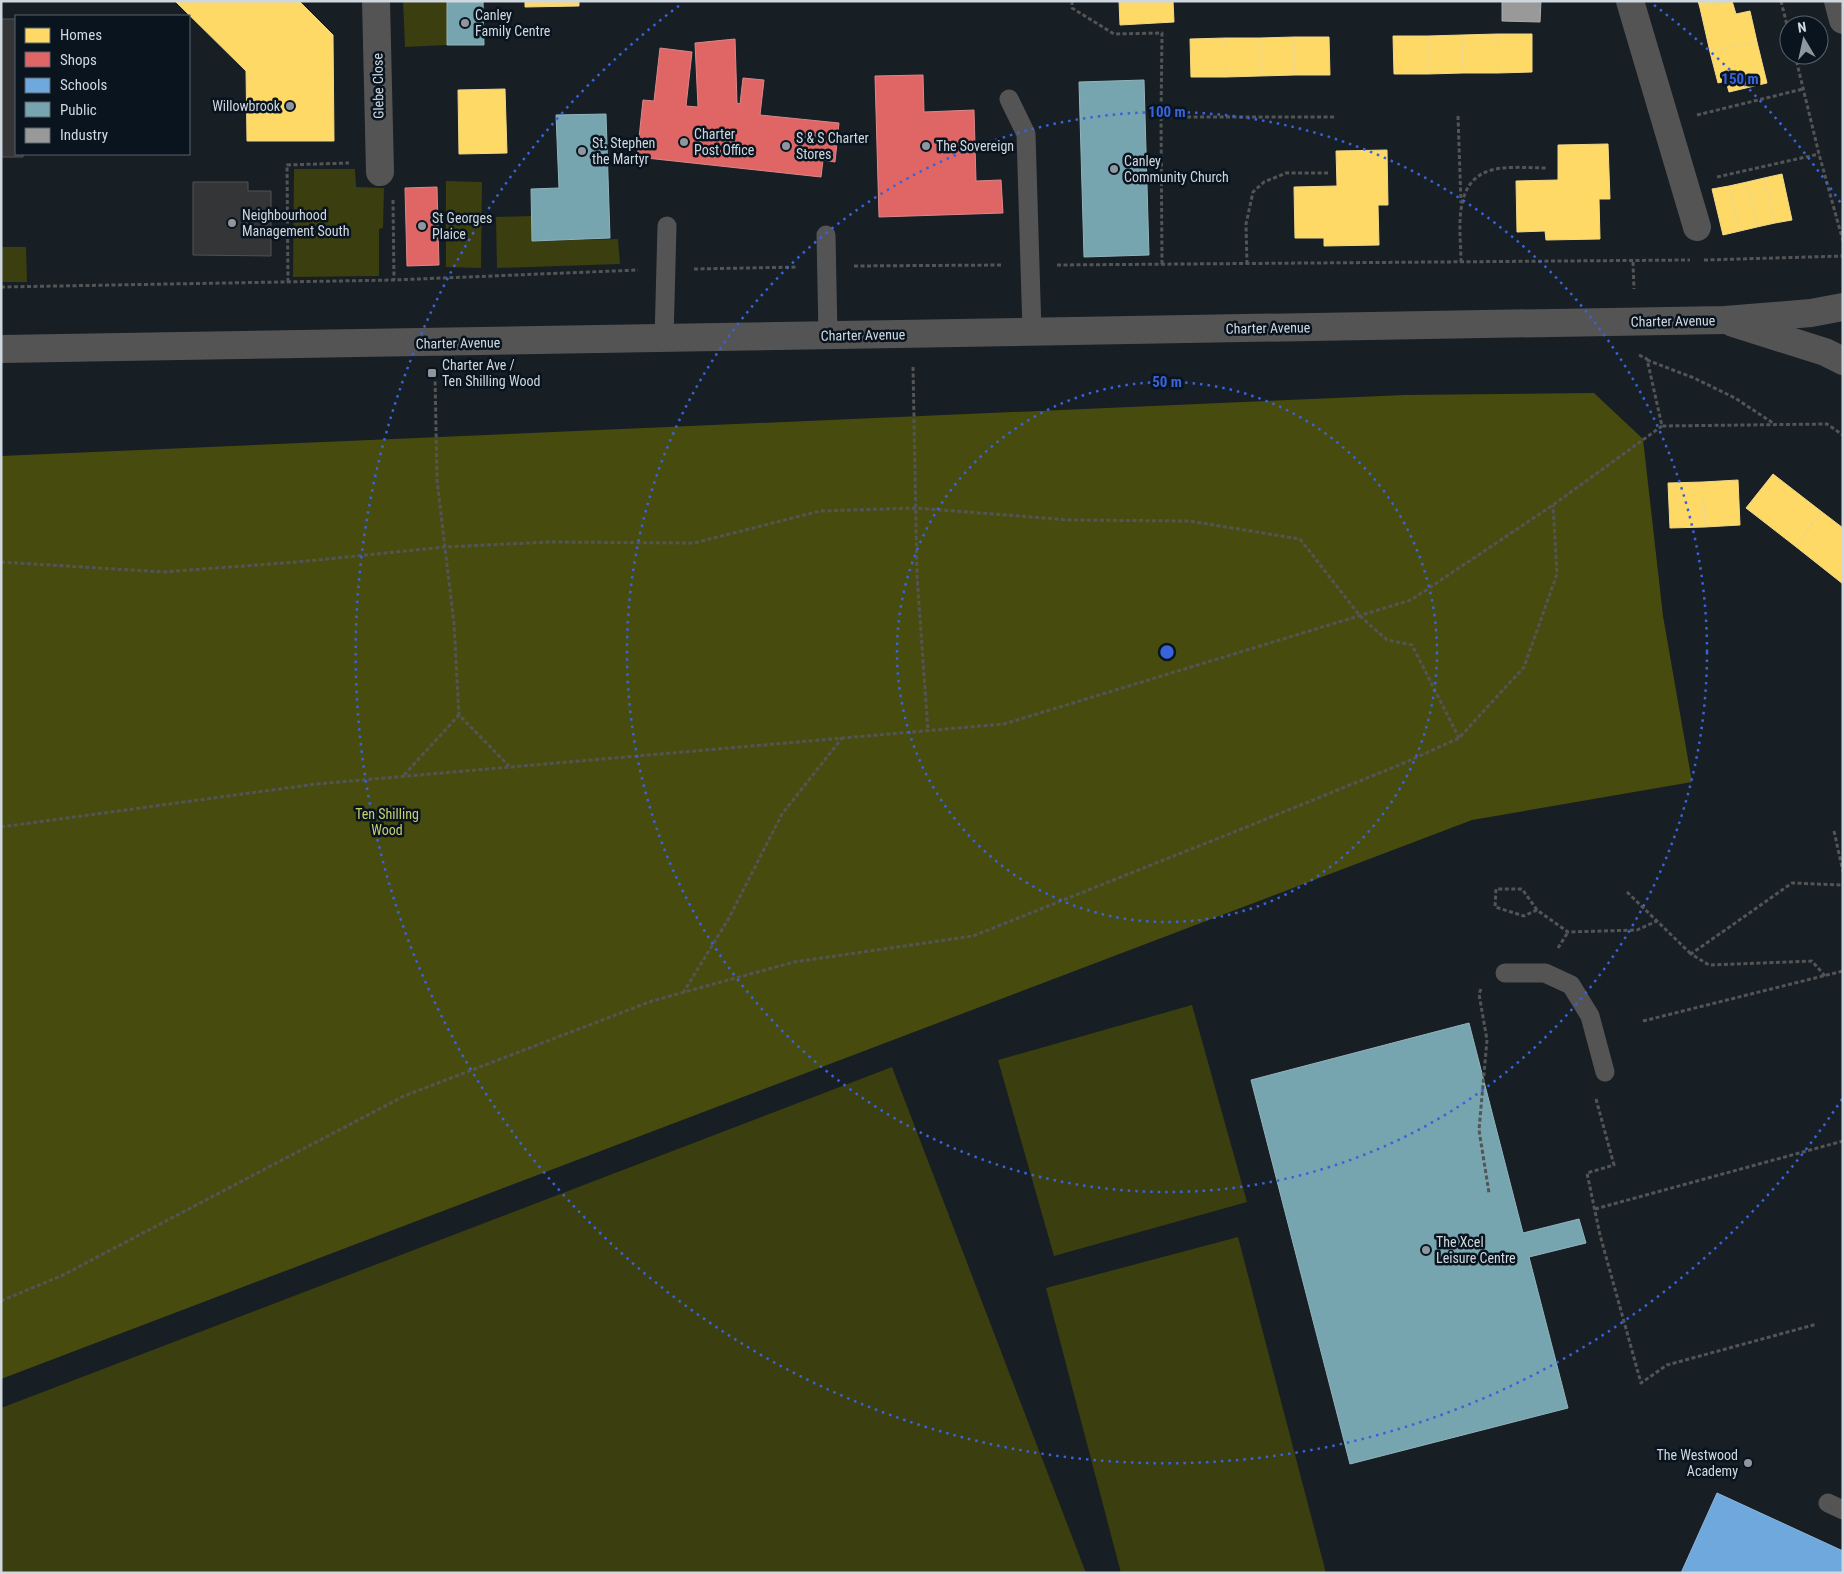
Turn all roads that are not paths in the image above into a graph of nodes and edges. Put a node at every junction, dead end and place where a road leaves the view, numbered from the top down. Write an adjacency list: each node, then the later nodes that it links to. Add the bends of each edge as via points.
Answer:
1 (376, 1): 6 (street, Glebe Close)
2 (1630, 1): 8 (street)
3 (1838, 1): 4 (street)
4 (1843, 20)
5 (1009, 99): 12 (lane, via 1026,134)
6 (379, 167)
7 (667, 226): 14 (lane)
8 (1698, 227)
9 (826, 235): 13 (lane)
10 (1843, 307): 11 (street, Charter Avenue)
11 (1725, 320): 12 (street, Charter Avenue); 16 (street, Charter Avenue)
12 (1032, 332): 13 (street, Charter Avenue)
13 (828, 336): 14 (street, Charter Avenue)
14 (664, 339): 15 (street, Charter Avenue)
15 (1, 349)
16 (1843, 361)
17 (1505, 973): 18 (lane, via 1545,973 1571,985 1590,1016)
18 (1605, 1072)

